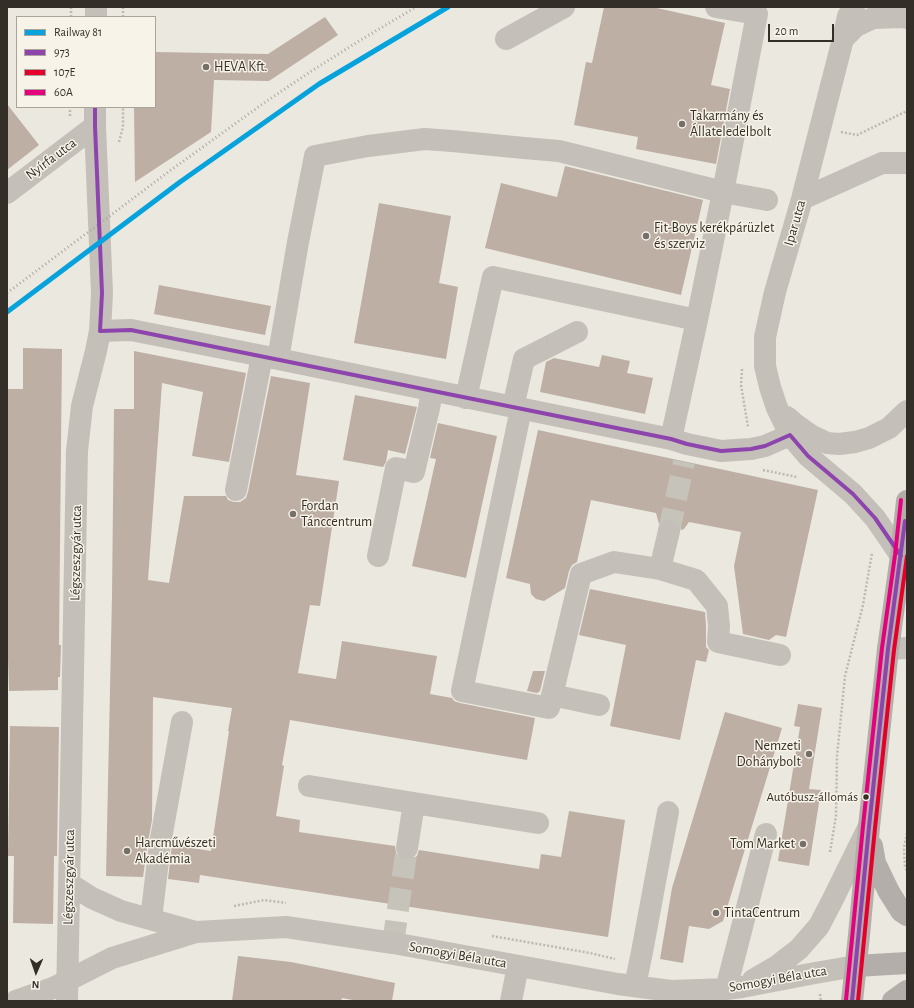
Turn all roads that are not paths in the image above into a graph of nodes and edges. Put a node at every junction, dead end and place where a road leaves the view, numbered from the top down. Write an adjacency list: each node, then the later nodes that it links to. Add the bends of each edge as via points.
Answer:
1 (564, 7): 5 (street)
2 (716, 7): 10 (street, via 757,14)
3 (854, 7): 6 (street, Ipar utca, via 848,16)
4 (907, 18): 6 (street, via 873,18 856,26)
5 (506, 39)
6 (843, 39): 11 (street, Ipar utca)
7 (95, 116): 9 (street, Nyírfa utca); 14 (street, Légszeszgyár utca, via 102,293)
8 (907, 162): 11 (street, via 882,163)
9 (7, 192)
10 (723, 192): 12 (street); 13 (street); 16 (street, via 559,151 452,140 425,139 315,156 298,242)
11 (802, 199): 20 (street, Ipar utca, via 765,337 765,366)
12 (766, 200)
13 (697, 320): 18 (street, via 493,277); 23 (street)
14 (100, 331): 16 (street, via 130,330); 42 (street, Légszeszgyár utca, via 82,406 77,451)
15 (577, 332): 19 (street, via 524,359)
16 (270, 357): 17 (street); 24 (street)
17 (432, 391): 18 (street); 27 (street, via 414,472 396,468)
18 (466, 398): 19 (street)
19 (517, 408): 23 (street); 32 (street, via 462,691 549,708)
20 (777, 408): 21 (street, Ipar utca, via 812,436 827,443 839,444 869,438 888,428); 22 (street, Ipar utca)
21 (907, 411)
22 (790, 435): 23 (street, via 751,449 722,451); 28 (street, Ipar utca, via 808,456 853,494 875,518)
23 (681, 448)
24 (236, 490)
25 (907, 501): 28 (main road)
26 (668, 531): 29 (street)
27 (378, 556)
28 (901, 556): 30 (main road)
29 (660, 569): 31 (street, via 696,580 717,606 718,642); 32 (street, via 614,562 581,574)
30 (898, 648): 39 (main road)
31 (780, 655)
32 (552, 695): 33 (street)
33 (599, 705)
34 (182, 722): 44 (street, via 160,844)
35 (309, 786): 36 (street)
36 (414, 803): 38 (street); 41 (street)
37 (668, 812): 49 (street)
38 (538, 823)
39 (869, 827): 43 (main road, via 875,863 888,892 901,911); 48 (main road); 50 (street, via 819,926 810,938 777,966)
40 (766, 834): 50 (street)
41 (407, 848)
42 (70, 884): 44 (street, via 92,898); 51 (street, Légszeszgyár utca)
43 (907, 915)
44 (151, 919): 45 (street)
45 (196, 932): 47 (street, Somogyi Béla utca, via 286,927 394,943); 51 (street, Somogyi Béla utca, via 112,958)
46 (907, 963): 48 (main road)
47 (518, 966): 49 (street, Somogyi Béla utca); 54 (street)
48 (856, 966): 50 (street, Somogyi Béla utca); 55 (main road)
49 (635, 986): 50 (street, Somogyi Béla utca, via 671,991)
50 (734, 988)
51 (67, 991): 53 (street, Somogyi Béla utca, via 53,988)
52 (907, 991): 56 (main road)
53 (16, 1001)
54 (511, 1001)
55 (852, 1001)
56 (893, 1001)

